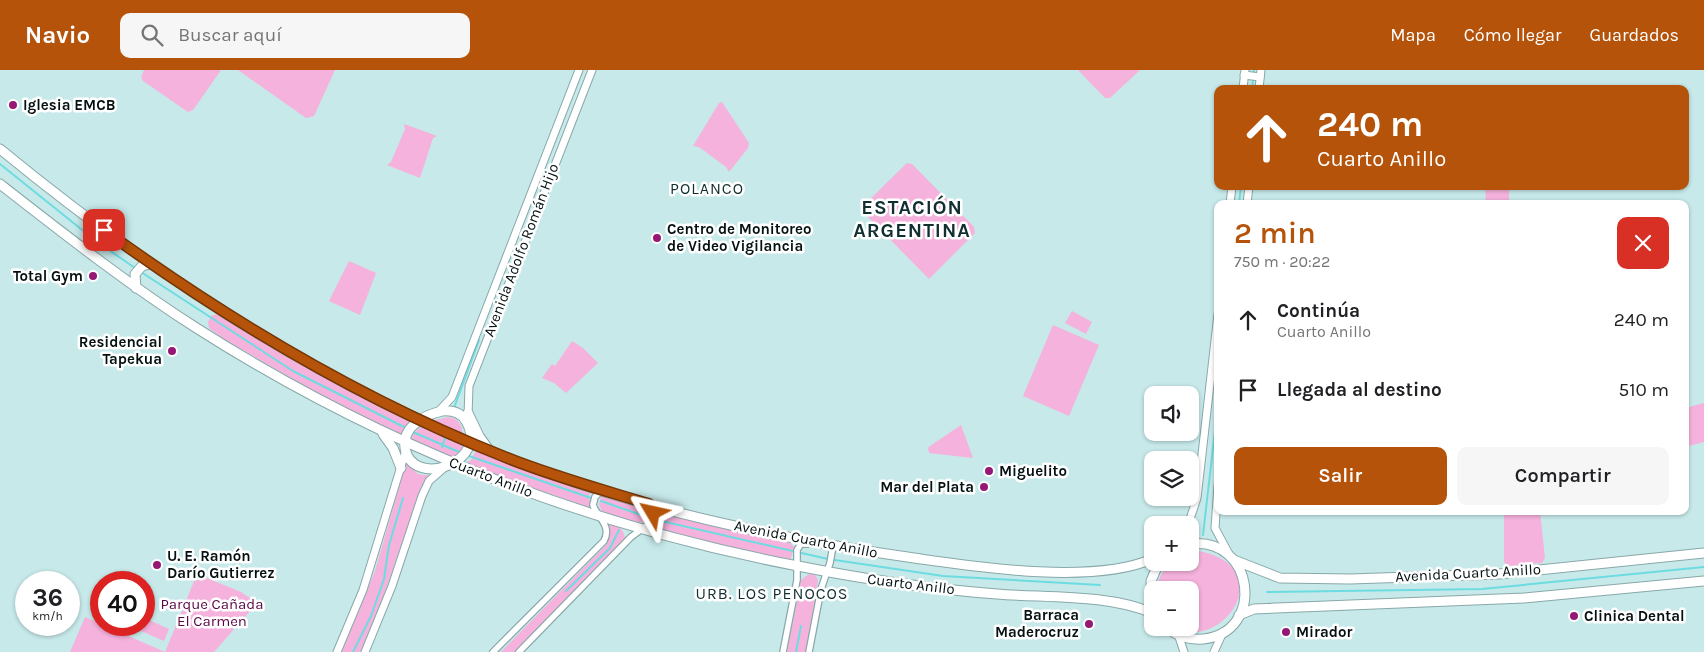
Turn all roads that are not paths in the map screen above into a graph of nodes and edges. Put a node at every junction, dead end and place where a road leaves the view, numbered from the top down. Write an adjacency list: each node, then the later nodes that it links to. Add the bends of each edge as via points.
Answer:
1 (579, 70): 12 (main road, Avenida Adolfo Román Hijo)
2 (592, 70): 13 (main road, Avenida Adolfo Román Hijo)
3 (1252, 74): 4 (main road)
4 (1245, 85)
5 (0, 149): 7 (highway, Cuarto Anillo)
6 (0, 184): 10 (highway, Cuarto Anillo)
7 (137, 254): 8 (highway, Cuarto Anillo); 9 (highway)
8 (150, 264): 9 (highway); 17 (highway, Cuarto Anillo, via 318,368)
9 (136, 271): 10 (highway); 11 (highway)
10 (124, 279): 11 (highway, Cuarto Anillo)
11 (136, 288): 18 (highway, Cuarto Anillo, via 301,390)
12 (478, 330): 13 (main road); 15 (main road, Avenida Adolfo Román Hijo, via 452,397)
13 (488, 335): 16 (main road, Avenida Adolfo Román Hijo, via 469,386)
14 (1214, 349): 28 (main road, via 1197,498)
15 (438, 412): 17 (highway); 19 (highway, via 461,415)
16 (468, 413): 19 (main road, Avenida Adolfo Román Hijo); 21 (highway)
17 (420, 420): 19 (highway, Cuarto Anillo); 20 (highway, via 409,430)
18 (380, 430): 20 (highway, Cuarto Anillo); 23 (highway, via 393,448)
19 (470, 438): 21 (highway, Avenida Cuarto Anillo); 22 (highway, via 465,454)
20 (405, 447): 22 (highway, Cuarto Anillo); 22 (highway, via 411,460 419,466 432,469); 23 (main road)
21 (489, 450): 24 (highway, Avenida Cuarto Anillo)
22 (449, 465): 26 (highway, Cuarto Anillo); 44 (main road, via 430,481 422,496 392,586)
23 (401, 468): 43 (main road, via 363,590)
24 (603, 490): 25 (highway, Avenida Cuarto Anillo); 26 (street, via 594,500 594,508)
25 (649, 504): 29 (street, via 653,518); 31 (highway, Avenida Cuarto Anillo)
26 (599, 515): 29 (highway, Cuarto Anillo); 45 (street, via 607,530 604,541)
27 (1216, 515): 33 (main road, via 1215,528)
28 (1191, 516)
29 (642, 528): 35 (highway, Cuarto Anillo, via 744,556); 46 (street)
30 (1199, 545): 33 (highway, Avenida Cuarto Anillo, via 1213,546)
31 (830, 547): 34 (highway, Avenida Cuarto Anillo, via 970,565 1097,573); 35 (street, via 798,546); 36 (street)
32 (1704, 553): 33 (highway, Avenida Cuarto Anillo, via 1499,574 1350,579 1280,578)
33 (1232, 558): 39 (highway, via 1245,584)
34 (1144, 563)
35 (797, 566): 36 (highway, Cuarto Anillo); 47 (street, via 797,582)
36 (828, 568): 38 (highway, Cuarto Anillo, via 932,587 1123,603); 48 (street)
37 (1704, 581): 39 (highway, Avenida Cuarto Anillo, via 1553,597 1254,609)
38 (1144, 610)
39 (1239, 615): 40 (highway)
40 (1224, 631): 42 (highway, via 1201,639); 50 (main road)
41 (1179, 636): 49 (main road)
42 (1187, 636)
43 (337, 652)
44 (365, 652)
45 (493, 652)
46 (519, 652)
47 (783, 652)
48 (808, 652)
49 (1184, 652)
50 (1214, 652)

